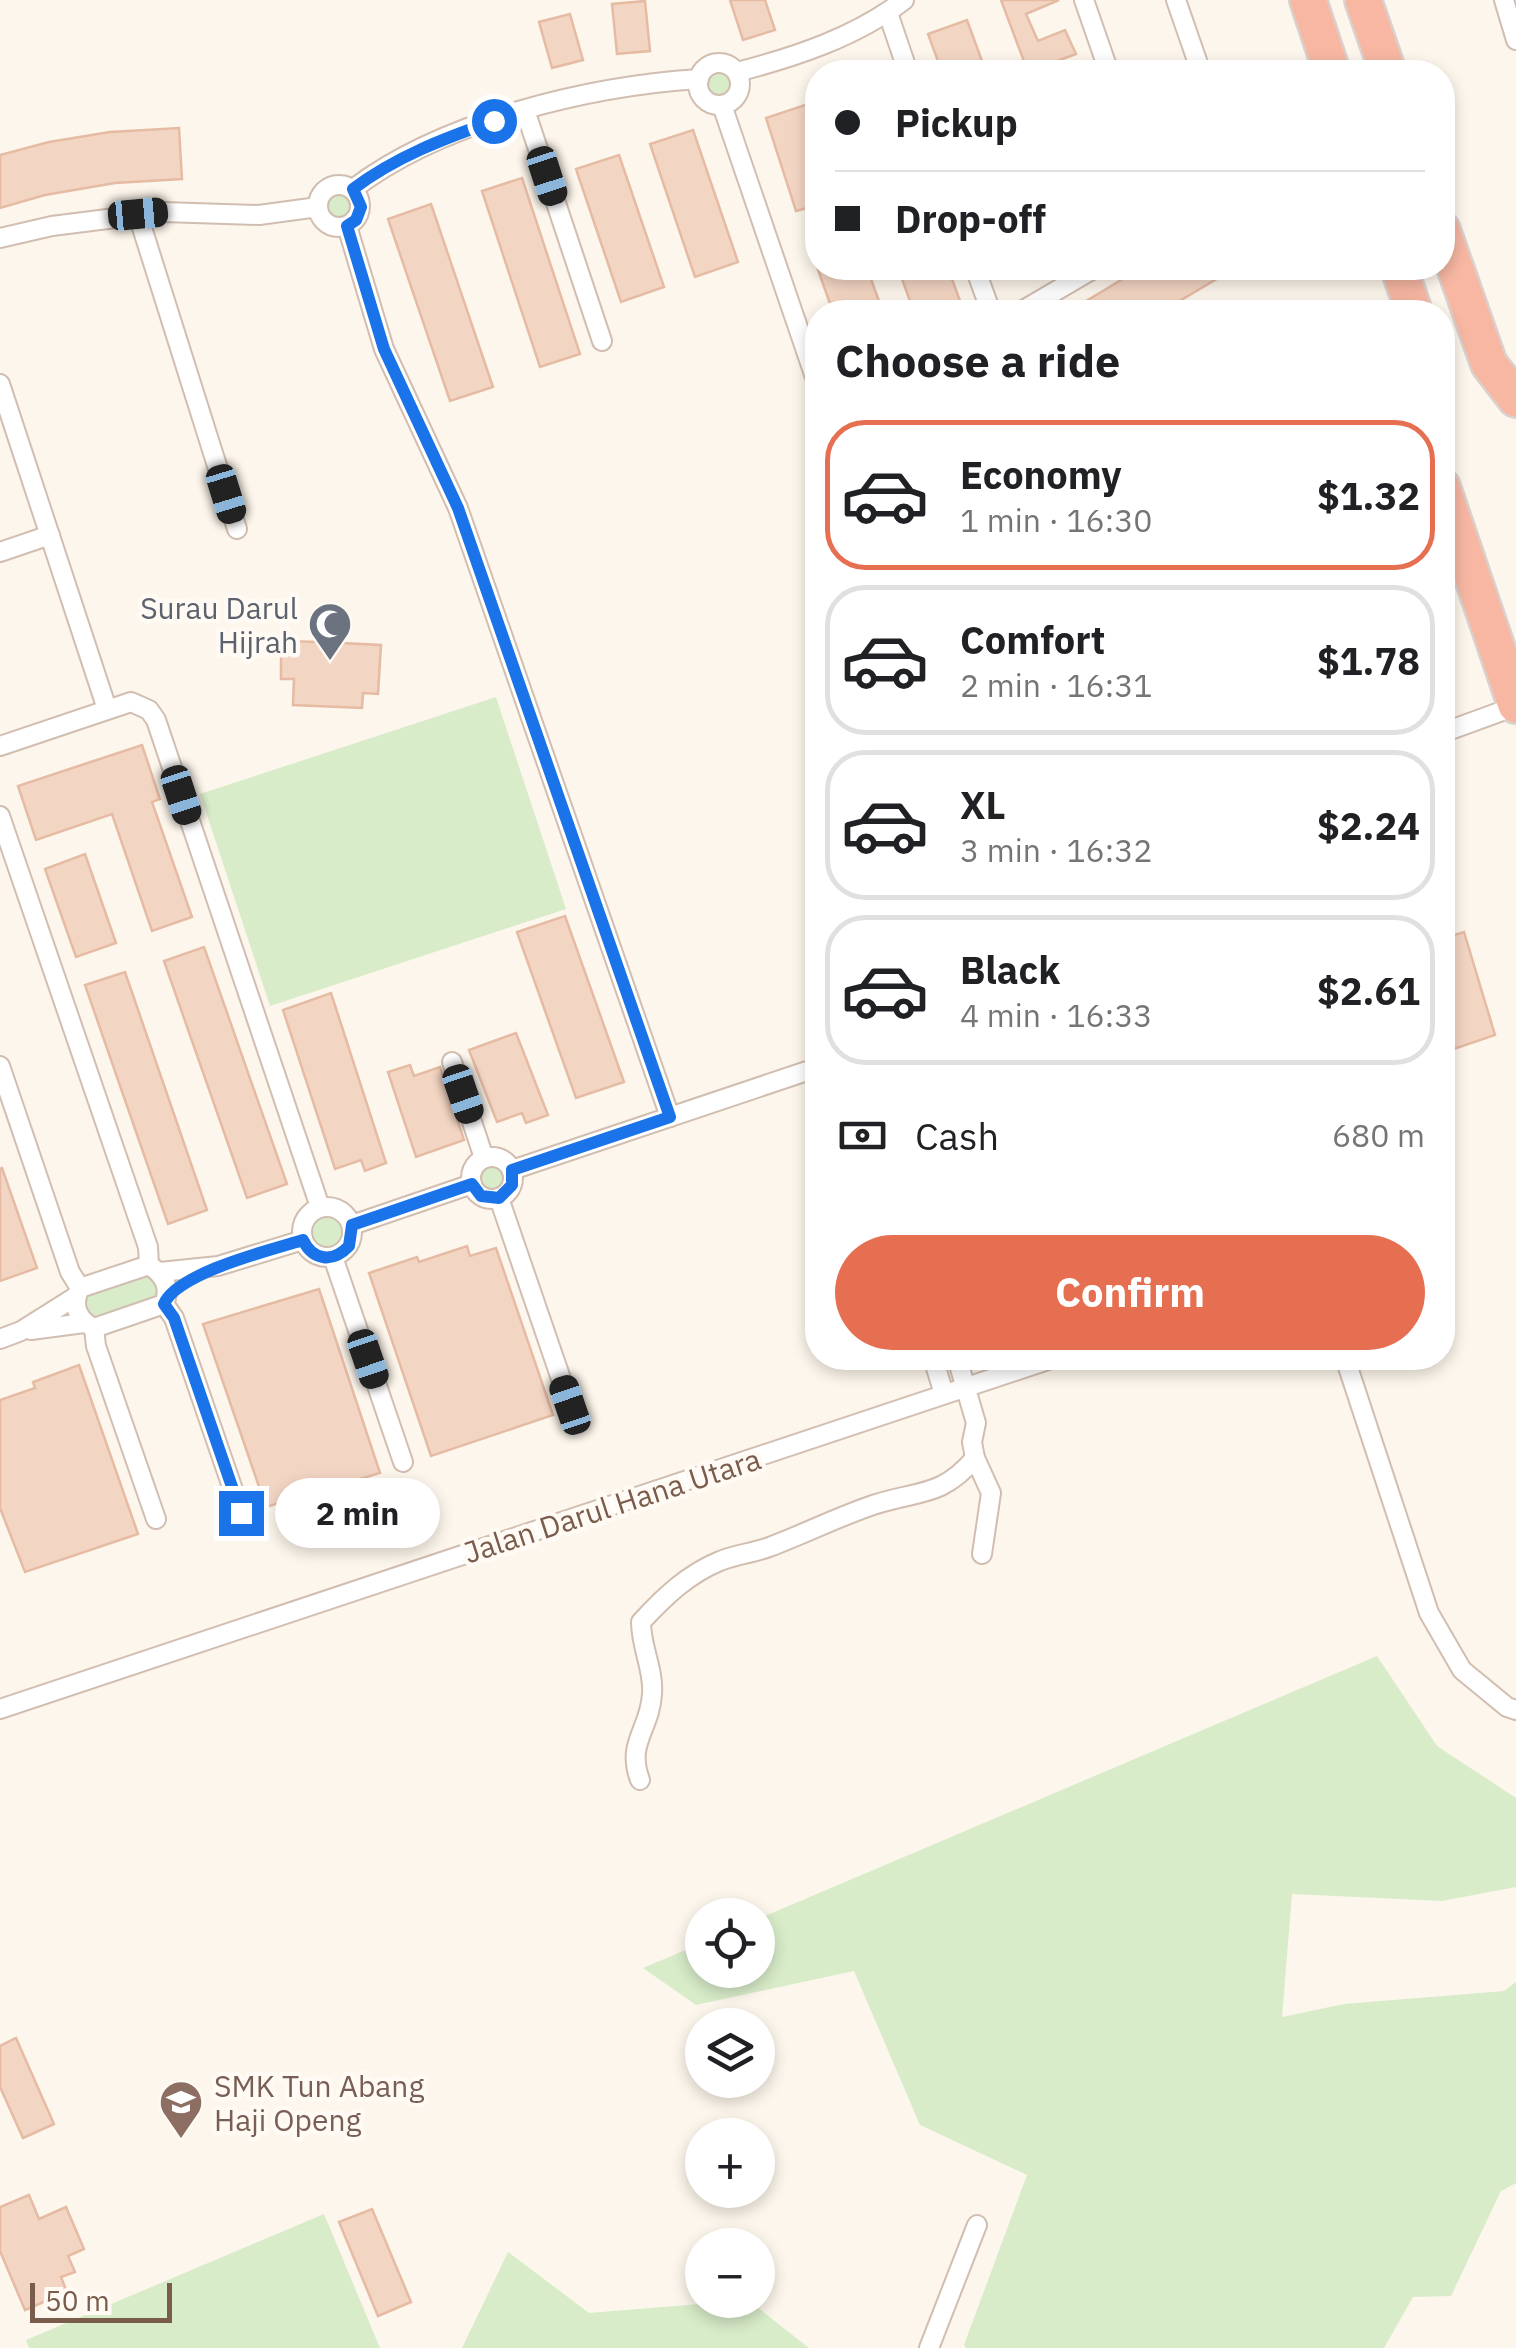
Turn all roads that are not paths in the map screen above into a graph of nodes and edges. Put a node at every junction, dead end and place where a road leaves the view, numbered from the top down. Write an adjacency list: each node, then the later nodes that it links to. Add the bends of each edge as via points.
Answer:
1 (904, 0): 7 (street)
2 (1084, 0): 10 (street)
3 (1176, 0): 11 (street)
4 (1308, 0): 12 (highway)
5 (1363, 0): 13 (highway)
6 (1504, 0): 8 (street)
7 (888, 13): 9 (street); 14 (street, via 818,46)
8 (1516, 40)
9 (904, 60)
10 (1106, 60)
11 (1198, 60)
12 (1328, 60)
13 (1384, 60)
14 (737, 72): 15 (street, via 718,63); 16 (street, via 738,94)
15 (699, 79): 16 (street, via 703,98); 17 (street, via 600,90)
16 (722, 105): 27 (street)
17 (525, 110): 18 (street, via 412,154); 26 (street)
18 (353, 189): 19 (street, via 327,188); 21 (street, via 361,207)
19 (318, 207): 20 (street); 21 (street, via 330,225)
20 (138, 214): 22 (street); 31 (street)
21 (347, 226): 42 (street, via 384,349 458,508)
22 (0, 238)
23 (1455, 266): 29 (highway, via 1490,364)
24 (1075, 280): 25 (street)
25 (1040, 300)
26 (602, 342)
27 (805, 348)
28 (0, 384): 32 (street)
29 (1516, 399)
30 (1455, 525): 34 (highway)
31 (236, 529)
32 (50, 535): 33 (street); 35 (street)
33 (0, 552)
34 (1516, 705): 36 (street)
35 (107, 709): 37 (street); 47 (street, via 140,704 156,720)
36 (1455, 728)
37 (0, 746)
38 (0, 816): 52 (street)
39 (452, 1062): 43 (street)
40 (0, 1066): 53 (street)
41 (805, 1072): 42 (street)
42 (670, 1117): 44 (street)
43 (484, 1158): 44 (street, via 498,1157); 45 (street, via 474,1166)
44 (512, 1170): 46 (street, via 512,1185)
45 (472, 1184): 46 (street, via 481,1196); 48 (street)
46 (499, 1198): 64 (street)
47 (320, 1207): 48 (street, via 339,1209); 49 (street, via 303,1222)
48 (352, 1225): 50 (street, via 349,1246)
49 (303, 1240): 50 (street, via 312,1253); 51 (street)
50 (333, 1257): 66 (street)
51 (218, 1266): 52 (street); 54 (street)
52 (155, 1269): 53 (street); 54 (street)
53 (78, 1293): 55 (street, via 77,1312); 56 (street)
54 (166, 1300): 55 (street); 67 (street)
55 (89, 1325): 56 (street); 68 (street)
56 (21, 1332): 57 (street)
57 (0, 1339)
58 (937, 1370): 63 (street)
59 (961, 1370): 62 (street)
60 (1018, 1370): 62 (street, Jalan Darul Hana Utara)
61 (1349, 1370): 71 (street, via 1429,1613 1462,1670)
62 (966, 1387): 63 (street, Jalan Darul Hana Utara); 65 (street, via 976,1424)
63 (944, 1394): 70 (street, Jalan Darul Hana Utara)
64 (570, 1405)
65 (975, 1458): 69 (street, via 991,1492); 72 (street, via 941,1488 884,1501 721,1560 656,1605 641,1622 653,1677 632,1760)
66 (402, 1462)
67 (241, 1513)
68 (156, 1518)
69 (982, 1554)
70 (0, 1709)
71 (1516, 1710)
72 (640, 1780)
73 (977, 2224): 74 (street)
74 (929, 2348)

